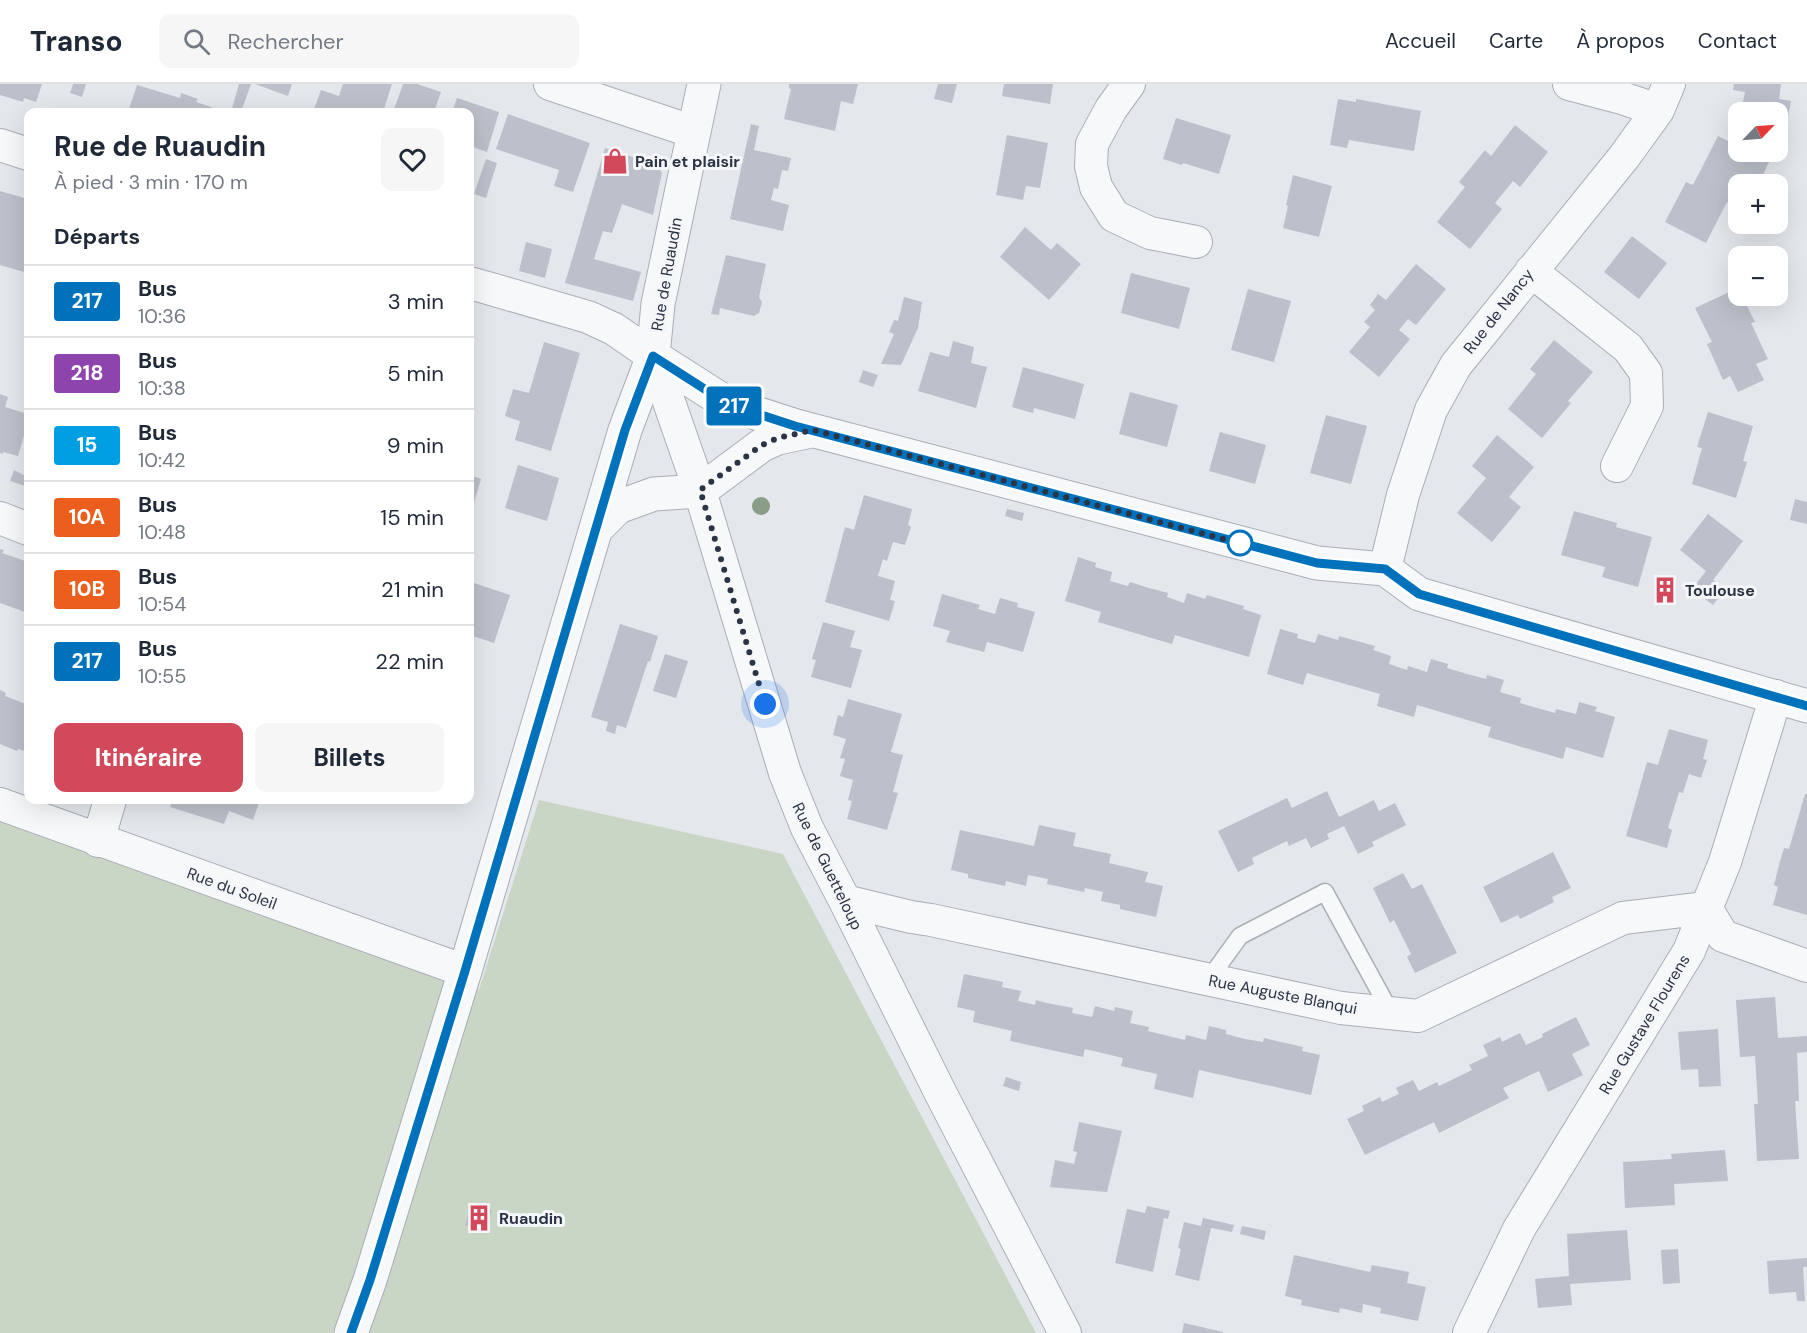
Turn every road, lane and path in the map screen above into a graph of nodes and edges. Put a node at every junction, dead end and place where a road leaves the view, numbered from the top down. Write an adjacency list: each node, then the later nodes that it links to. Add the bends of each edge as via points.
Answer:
1 (550, 84): 6 (street)
2 (704, 84): 6 (street, Rue de Ruaudin)
3 (1129, 84): 9 (street, via 1092,144 1091,166 1096,187 1114,216 1150,233)
4 (1569, 84): 5 (street, via 1622,98)
5 (1664, 97): 10 (street, Rue de Nancy, via 1623,157)
6 (694, 132): 12 (street, Rue de Ruaudin, via 658,304)
7 (0, 145): 8 (street)
8 (24, 153)
9 (1196, 242)
10 (1531, 271): 14 (street, via 1628,348 1646,373 1647,406); 19 (street, Rue de Nancy, via 1456,365 1431,410 1394,526)
11 (474, 284): 12 (street, via 588,317 614,329)
12 (653, 356): 13 (street, via 728,404); 15 (street, Rue de Guetteloup); 18 (street, Rue de Ruaudin, via 628,419)
13 (813, 430): 15 (street, via 762,445); 19 (street, via 1317,563)
14 (1617, 466)
15 (700, 490): 18 (street, Rue de Ruaudin, via 654,494 618,507); 25 (street, Rue de Guetteloup, via 785,773 807,828)
16 (0, 518): 17 (street)
17 (24, 527)
18 (596, 529): 28 (street, Rue de Ruaudin)
19 (1385, 569): 20 (street, via 1419,594)
20 (1776, 696): 21 (street); 26 (street, Rue Gustave Flourens, via 1725,862)
21 (1807, 706)
22 (0, 804): 24 (street, Rue du Soleil)
23 (109, 804): 24 (street)
24 (98, 841): 28 (street, Rue du Soleil)
25 (845, 901): 29 (street, Rue Auguste Blanqui); 32 (street, Rue de Guetteloup)
26 (1706, 908): 27 (street, via 1723,936); 30 (street, Rue Auguste Blanqui, via 1623,918 1418,1016); 33 (street, Rue Gustave Flourens, via 1683,962 1519,1229)
27 (1807, 966)
28 (465, 971): 31 (street, Rue de Ruaudin)
29 (1209, 979): 30 (street, Rue Auguste Blanqui, via 1341,1008); 30 (lane, via 1240,936 1325,892)
30 (1391, 1013)
31 (351, 1333)
32 (1065, 1333)
33 (1469, 1333)

